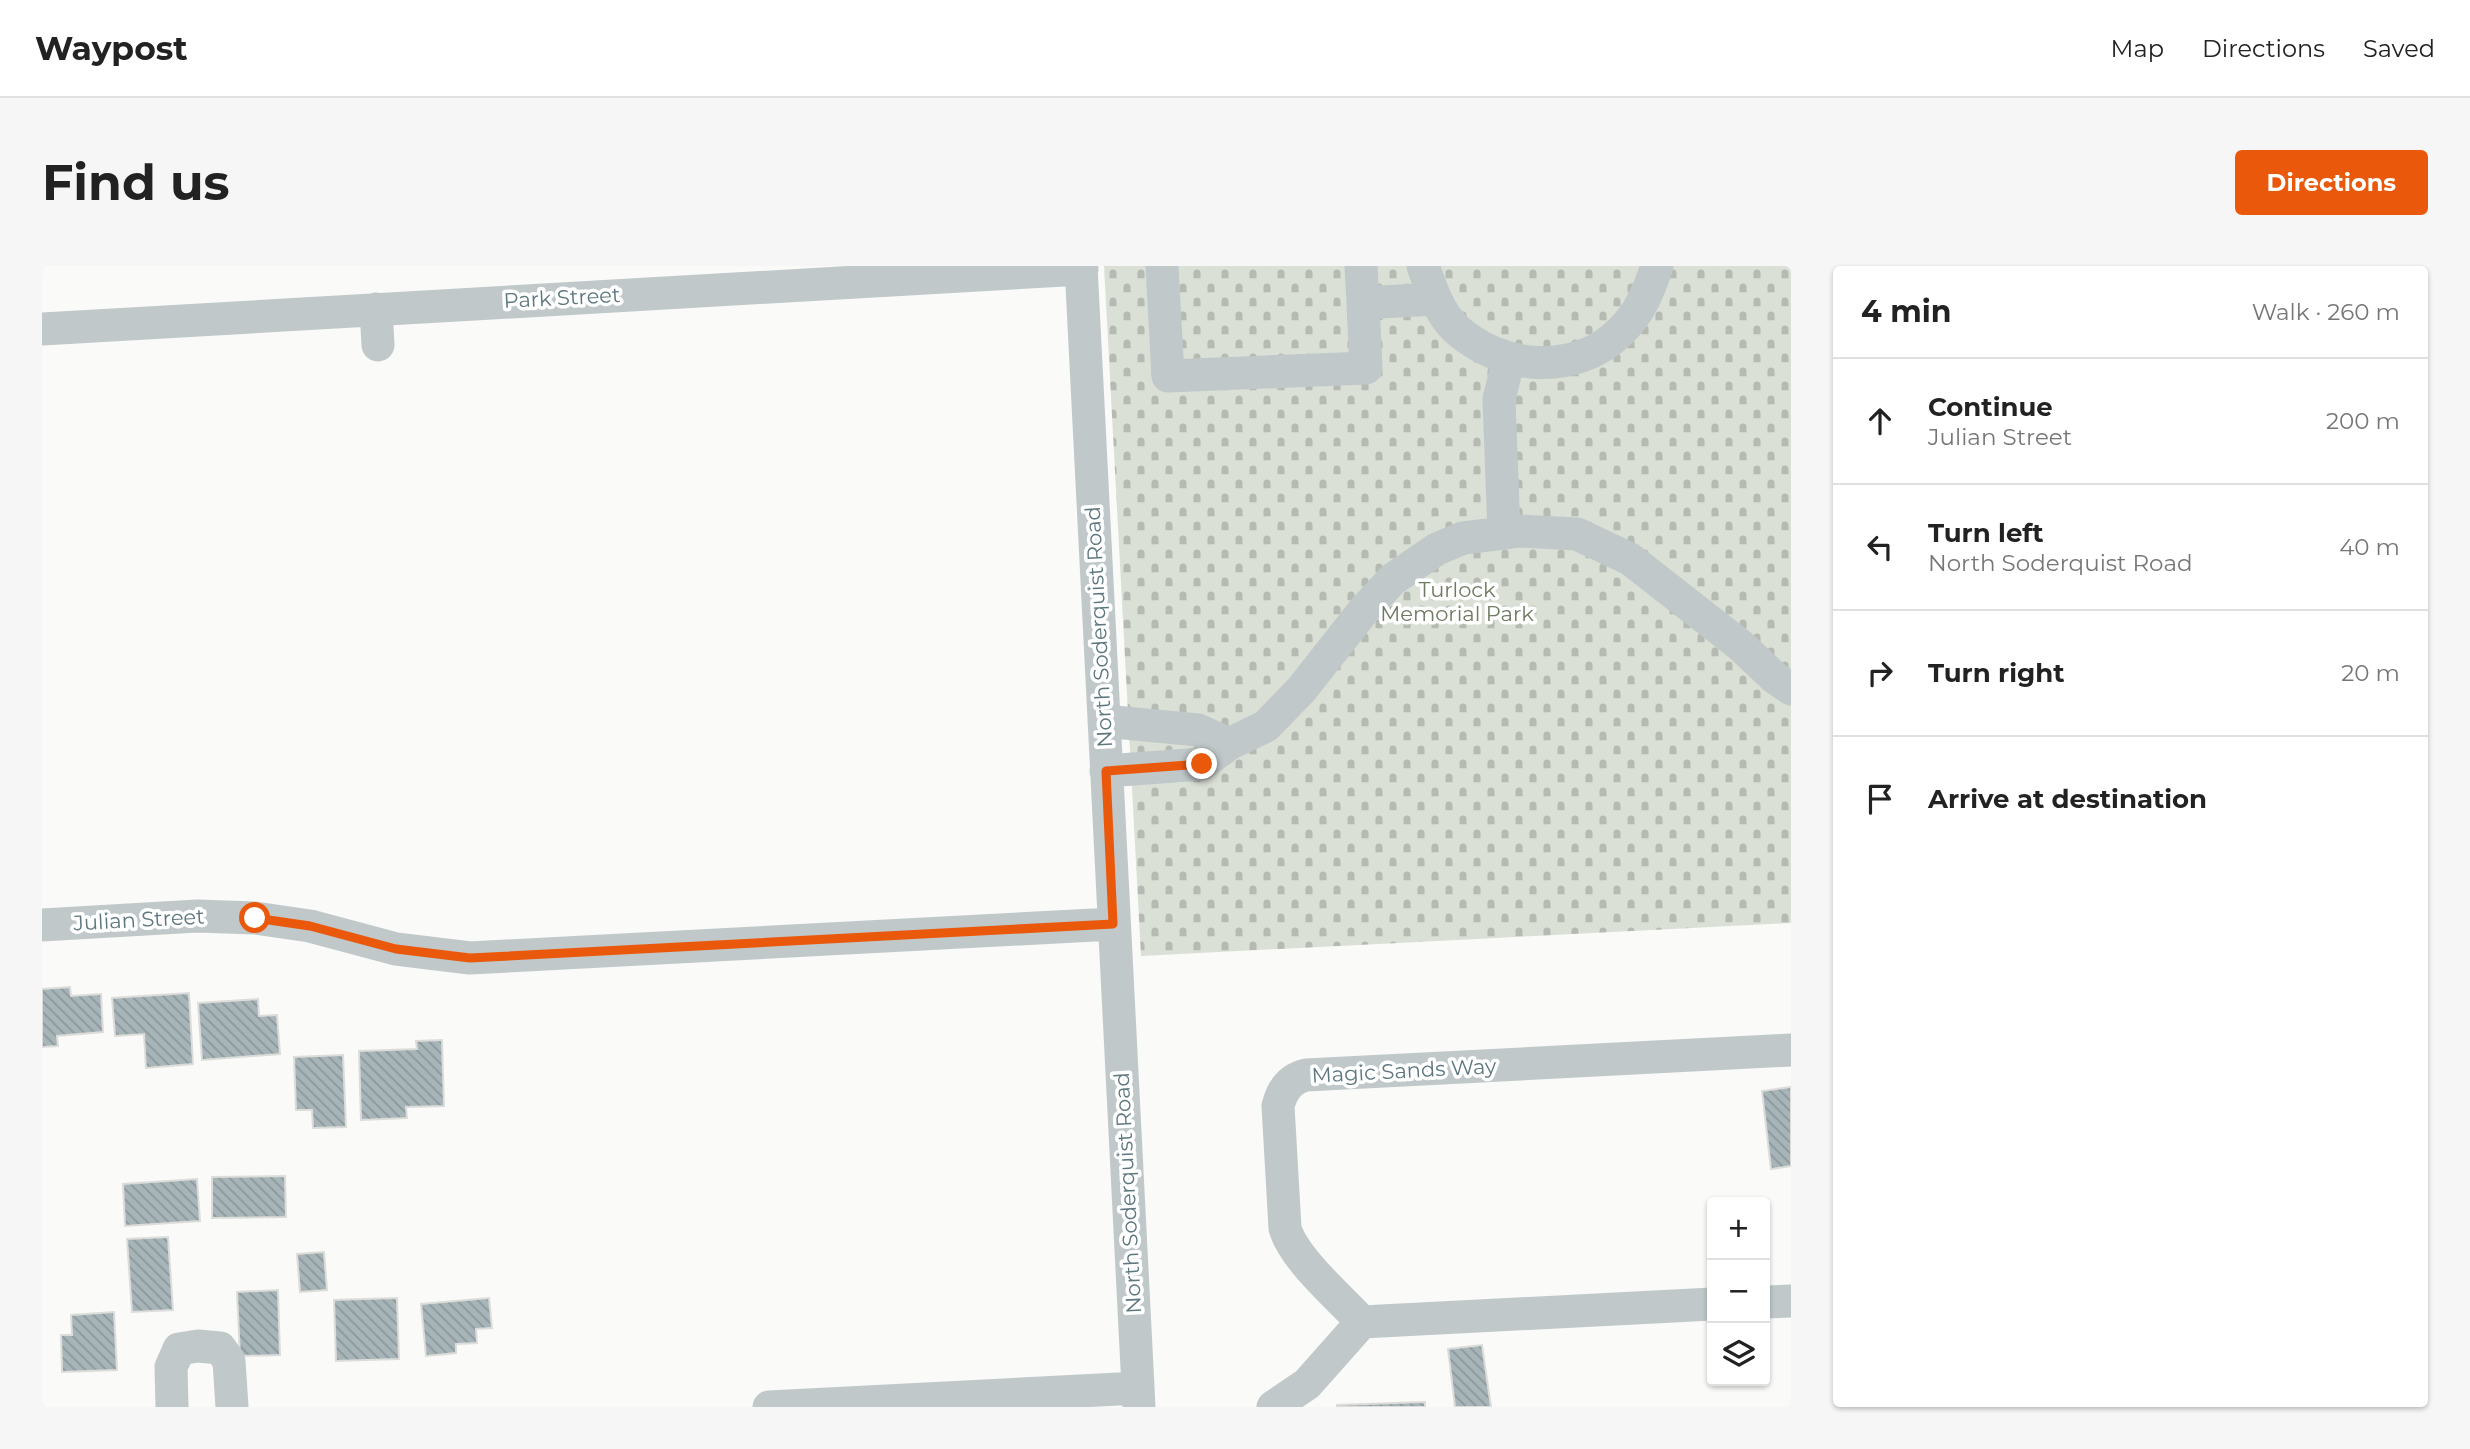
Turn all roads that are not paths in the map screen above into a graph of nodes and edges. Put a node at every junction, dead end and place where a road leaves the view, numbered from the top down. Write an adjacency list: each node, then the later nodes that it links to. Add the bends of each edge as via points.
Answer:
1 (1162, 266): 7 (street, via 1168,376 1366,368)
2 (1361, 266): 7 (street)
3 (1423, 266): 6 (street)
4 (1657, 266): 11 (street, via 1644,302 1628,323 1588,354 1551,363)
5 (1081, 267): 8 (street, Park Street); 14 (street, North Soderquist Road)
6 (1434, 299): 7 (street); 11 (street, via 1454,327 1482,348)
7 (1363, 303)
8 (376, 309): 9 (street, Park Street); 10 (street)
9 (42, 329)
10 (378, 345)
11 (1509, 359): 12 (street, via 1499,400)
12 (1504, 533): 13 (street, via 1577,534 1630,559); 15 (street, via 1463,538 1437,549 1393,579 1266,726)
13 (1791, 689)
14 (1104, 721): 15 (street, via 1198,730); 16 (street, North Soderquist Road)
15 (1229, 744): 16 (street, via 1202,764)
16 (1106, 771): 17 (street, North Soderquist Road)
17 (1113, 924): 18 (street, Julian Street, via 470,958 396,949 310,926 255,918 197,916); 24 (street, North Soderquist Road)
18 (42, 925)
19 (1791, 1050): 23 (street, Magic Sands Way, via 1297,1077 1282,1092 1278,1106 1285,1228 1301,1256)
20 (1791, 1300): 21 (street)
21 (1770, 1302)
22 (1707, 1304): 23 (street)
23 (1362, 1322): 28 (street, via 1307,1384)
24 (1139, 1398): 27 (street)
25 (172, 1407): 26 (street, via 171,1367 179,1349 198,1346 220,1348 229,1361)
26 (232, 1407)
27 (769, 1407)
28 (1273, 1407)

